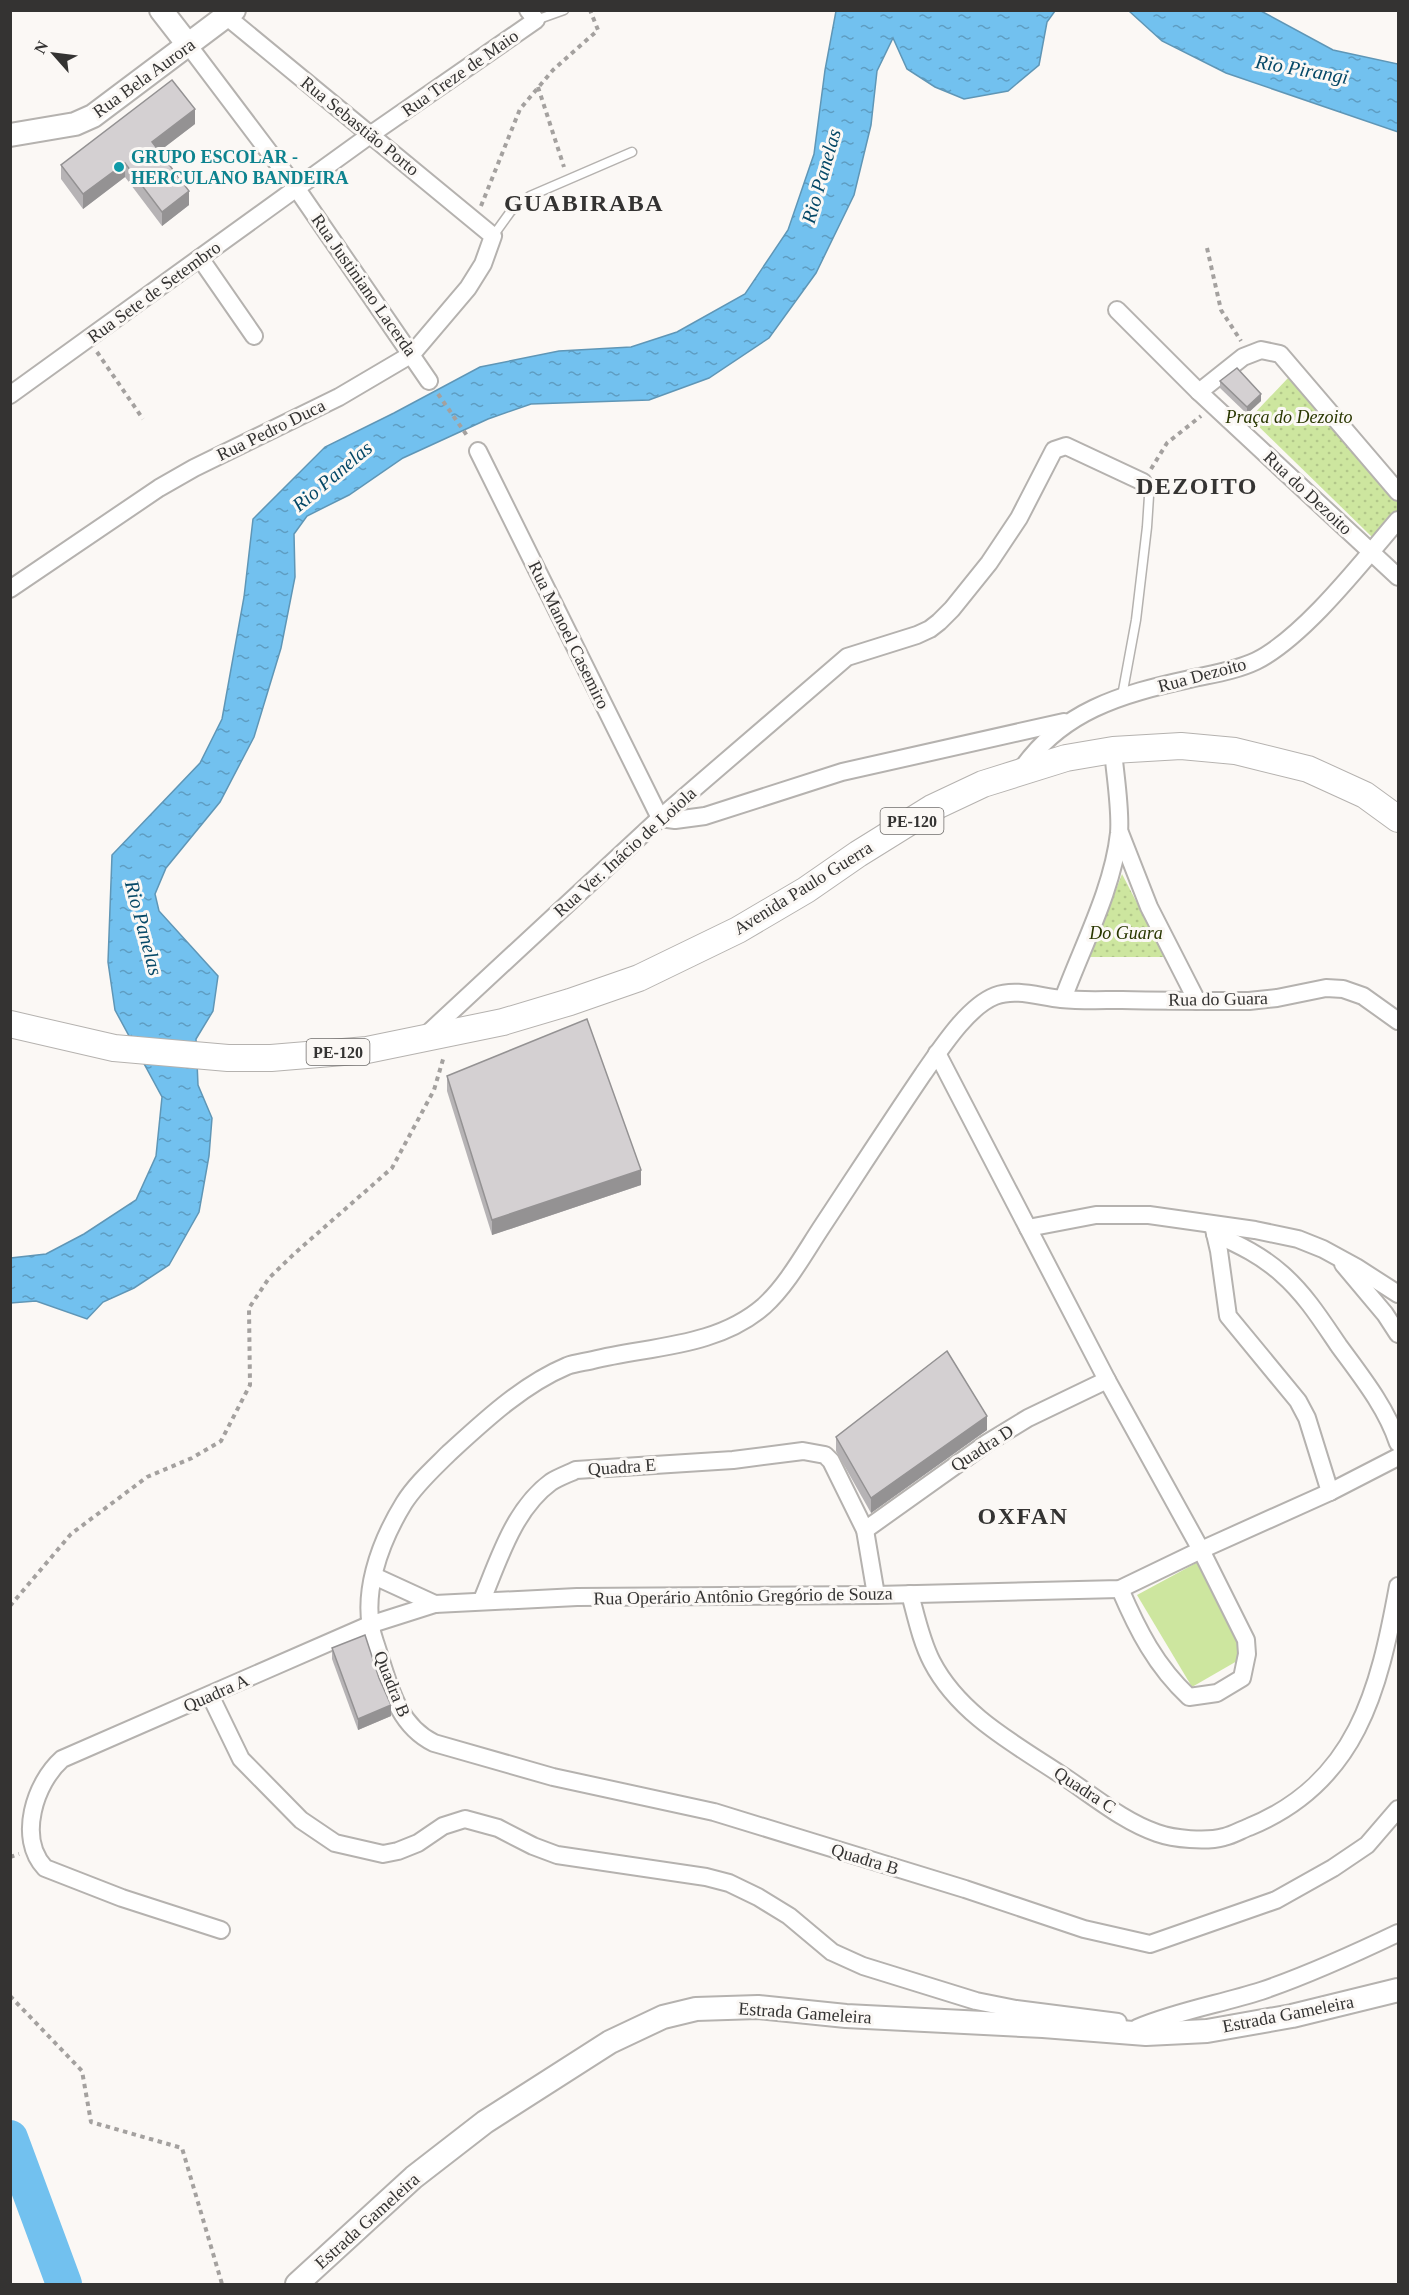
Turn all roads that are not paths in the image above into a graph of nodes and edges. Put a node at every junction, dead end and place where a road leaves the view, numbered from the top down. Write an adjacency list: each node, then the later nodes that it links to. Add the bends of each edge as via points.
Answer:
1 (161, 10): 5 (street)
2 (564, 10): 4 (lane)
3 (230, 14): 5 (street, Rua Bela Aurora); 7 (street, Rua Sebastião Porto)
4 (532, 15): 7 (street, Rua Treze de Maio)
5 (189, 46): 6 (street, Rua Bela Aurora, via 93,116 75,124); 9 (street, Rua Justiniano Lacerda)
6 (10, 135)
7 (370, 135): 9 (street, Rua Treze de Maio); 10 (street, Rua Sebastião Porto)
8 (632, 152): 10 (lane, via 530,196 511,211)
9 (297, 189): 11 (street, Rua Sete de Setembro); 14 (street, Rua Justiniano Lacerda)
10 (493, 236): 14 (street, Rua Pedro Duca, via 483,264 468,288)
11 (200, 258): 13 (street); 17 (street, Rua Sete de Setembro)
12 (1117, 310): 16 (street, Rua do Dezoito)
13 (254, 336)
14 (412, 354): 15 (street, Rua Justiniano Lacerda); 24 (street, Rua Pedro Duca, via 339,397 159,488)
15 (429, 381)
16 (1200, 392): 20 (street, via 1249,354 1261,350 1280,354); 22 (street, Rua do Dezoito)
17 (10, 395)
18 (478, 451): 29 (street, Rua Manoel Casemiro)
19 (1143, 482): 25 (lane, via 1149,496 1147,527); 29 (street, Rua Ver. Inácio de Loiola, via 1066,446 1054,450 1019,518 952,609 930,629 847,657)
20 (1398, 492)
21 (1398, 520): 22 (street, Rua Dezoito)
22 (1371, 551): 23 (street, Rua do Dezoito); 25 (street, Rua Dezoito, via 1316,612 1256,661)
23 (1398, 577)
24 (10, 590)
25 (1122, 696): 26 (street, Rua Dezoito)
26 (1069, 721): 28 (street, Rua Dezoito, via 1047,737); 29 (street, via 842,772 705,816)
27 (1113, 750): 28 (main road, Avenida Paulo Guerra / PE-120, via 1066,758); 30 (main road, Avenida Paulo Guerra / PE-120, via 1181,746 1235,751 1308,769 1365,795); 31 (street)
28 (1019, 773): 36 (main road, Avenida Paulo Guerra / PE-120, via 983,784 932,808 738,930 639,978 502,1022)
29 (660, 818): 36 (street, Rua Ver. Inácio de Loiola)
30 (1398, 819)
31 (1119, 831): 32 (street, via 1106,887); 33 (street, via 1149,907)
32 (1063, 999): 33 (street, Rua do Guara); 37 (street, Rua do Guara, via 1010,993 995,997 980,1005)
33 (1197, 1001): 34 (street, Rua do Guara, via 1249,1001 1326,988 1343,989 1363,996)
34 (1398, 1021)
35 (10, 1024): 36 (main road, Avenida Paulo Guerra / PE-120, via 81,1042 228,1058 346,1052)
36 (421, 1040)
37 (937, 1053): 38 (street); 49 (street, Rua do Guara, via 806,1251 763,1307 736,1325 700,1340 568,1366 521,1392 433,1468 405,1500 387,1534)
38 (1028, 1228): 39 (street, via 1096,1215 1149,1215); 43 (street)
39 (1214, 1230): 40 (street, via 1255,1230 1298,1239); 44 (street, via 1262,1258 1306,1300 1376,1397); 46 (street, via 1228,1316 1298,1401)
40 (1337, 1256): 41 (street); 42 (street)
41 (1398, 1294)
42 (1398, 1334)
43 (1107, 1380): 47 (street, Quadra D, via 1028,1418 987,1443); 48 (street)
44 (1398, 1443)
45 (1398, 1457): 46 (street)
46 (1330, 1492): 48 (street)
47 (865, 1530): 53 (street); 54 (street, Quadra E, via 831,1461 820,1453 802,1451 733,1460 576,1470 553,1481 522,1513)
48 (1201, 1550): 51 (street); 51 (street, via 1246,1640 1242,1678 1217,1693 1189,1697 1176,1685 1148,1649)
49 (374, 1576): 55 (street); 56 (street, Rua do Guara, via 368,1603)
50 (1398, 1586): 52 (street, Quadra C, via 1380,1672 1369,1704 1351,1741 1327,1775 1301,1798 1262,1821 1222,1838 1186,1839 1156,1833 1128,1819 981,1720 954,1696 932,1662)
51 (1120, 1589): 52 (street, Rua Operário Antônio Gregório de Souza)
52 (910, 1594): 53 (street, Rua Operário Antônio Gregório de Souza)
53 (876, 1595): 54 (street, Rua Operário Antônio Gregório de Souza)
54 (482, 1600): 55 (street, Rua Operário Antônio Gregório de Souza)
55 (435, 1604): 56 (street, Rua Operário Antônio Gregório de Souza)
56 (369, 1625): 57 (street, Quadra A); 58 (street, Quadra B, via 398,1708 407,1724 434,1743 553,1777 714,1812 1084,1929 1150,1944 1276,1900 1367,1845)
57 (210, 1695): 59 (street, Quadra A, via 62,1759 45,1777 36,1798 32,1831 37,1859 45,1868); 62 (street, via 241,1759 301,1820 334,1843 383,1854 418,1843 456,1821 479,1822 557,1855 729,1883 789,1916 838,1956 907,1980 976,2001 1120,2022)
58 (1398, 1809)
59 (221, 1930)
60 (1398, 1933): 62 (street, via 1305,1974 1260,1991 1167,2016)
61 (1398, 1990): 62 (street, Estrada Gameleira, via 1292,2016 1207,2031)
62 (1139, 2031): 63 (street, Estrada Gameleira, via 846,2016 759,2007 696,2009 663,2017 610,2042 485,2122 414,2177)
63 (297, 2284)

